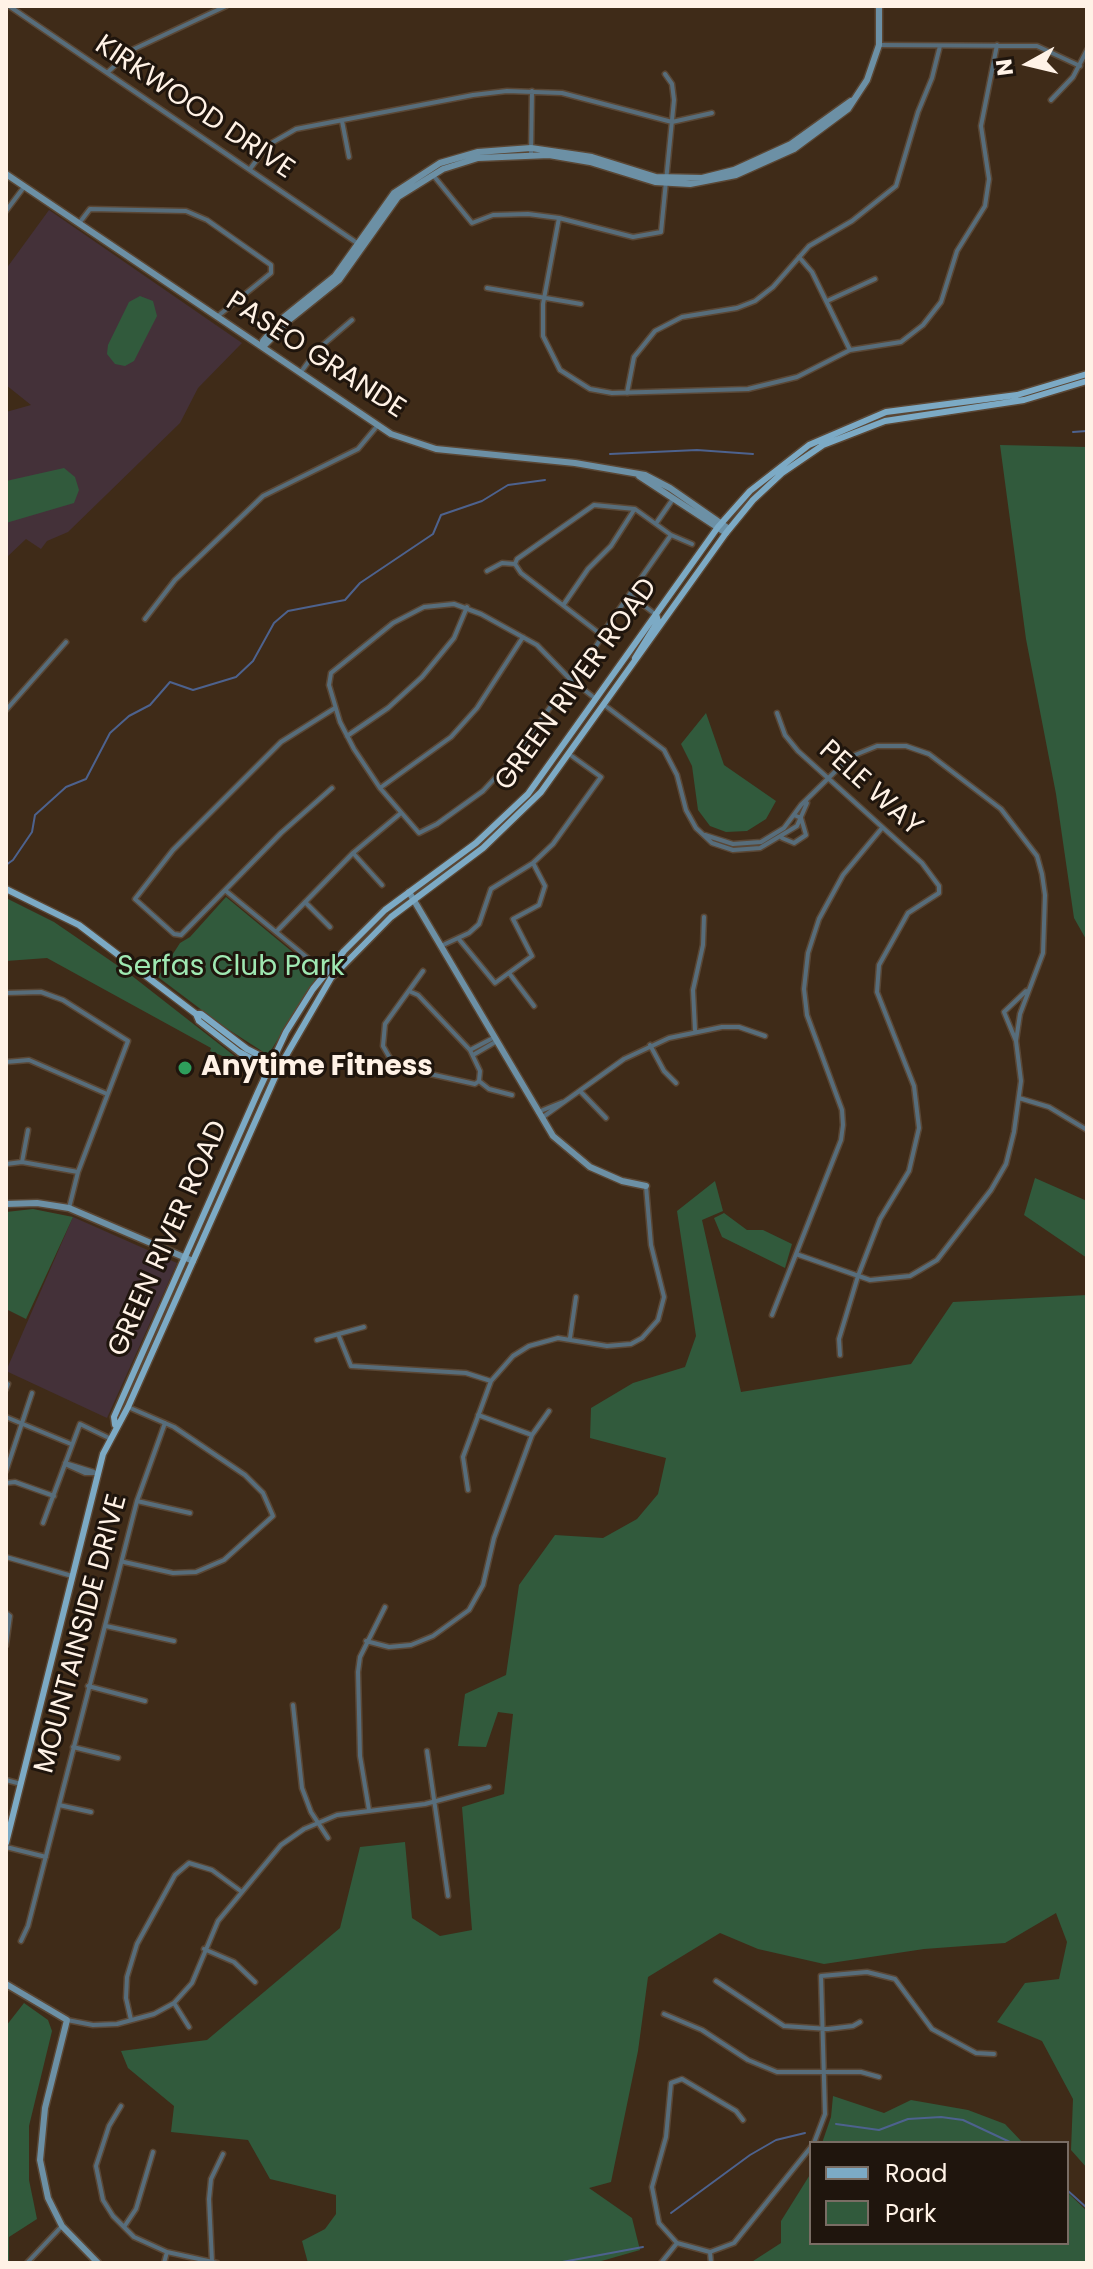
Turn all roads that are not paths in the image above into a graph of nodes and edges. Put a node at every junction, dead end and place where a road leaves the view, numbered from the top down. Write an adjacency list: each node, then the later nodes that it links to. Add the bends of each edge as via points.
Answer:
1 (9, 6): 9 (street, KIRKWOOD DRIVE)
2 (226, 6): 9 (street, via 132,50)
3 (879, 6): 4 (main road)
4 (879, 45): 6 (street); 21 (main road, via 867,80 851,101 791,144 702,178)
5 (997, 45): 6 (street); 8 (street, via 1037,46); 36 (street, via 981,126 988,192 957,251 941,302 901,342)
6 (940, 46): 27 (street, via 896,186)
7 (1087, 50): 8 (street)
8 (1080, 66): 12 (street)
9 (108, 73): 18 (street, KIRKWOOD DRIVE)
10 (665, 74): 15 (street, via 672,84)
11 (532, 91): 14 (street, via 473,95); 15 (street, via 585,97); 16 (street)
12 (1051, 100)
13 (712, 113): 15 (street)
14 (342, 121): 17 (street); 18 (street, via 296,129 268,145)
15 (672, 122): 21 (street)
16 (531, 151): 19 (main road, via 478,152); 21 (main road, via 592,157)
17 (349, 157)
18 (250, 169): 26 (street, KIRKWOOD DRIVE)
19 (431, 171): 24 (street, via 472,223 493,215); 26 (main road, via 398,197)
20 (6, 174): 22 (main road, PASEO GRANDE)
21 (666, 180): 24 (street, via 661,232 652,236 620,235)
22 (24, 187): 23 (street); 25 (main road, PASEO GRANDE)
23 (6, 211)
24 (559, 218): 30 (street)
25 (79, 224): 33 (main road, PASEO GRANDE); 33 (street, via 90,209 186,211 271,265 271,273)
26 (360, 244): 35 (main road, via 339,280)
27 (799, 257): 31 (street); 40 (street, via 755,301 682,317 655,331 634,357)
28 (875, 279): 31 (street)
29 (487, 288): 30 (street)
30 (544, 298): 32 (street); 40 (street, via 543,336 560,370 590,389)
31 (827, 301): 36 (street)
32 (581, 304)
33 (217, 317): 35 (main road, PASEO GRANDE)
34 (352, 320): 37 (street)
35 (263, 347): 37 (main road, PASEO GRANDE)
36 (850, 350): 40 (street, via 797,377 748,389)
37 (300, 373): 41 (main road, PASEO GRANDE)
38 (1087, 374): 46 (main road, GREEN RIVER ROAD, via 1017,395 873,417 822,438 787,460)
39 (1087, 381): 47 (main road, GREEN RIVER ROAD, via 1003,404 921,413 865,427 823,445 782,473)
40 (627, 393)
41 (378, 425): 42 (main road, PASEO GRANDE, via 403,440 436,449 575,463); 57 (street, via 358,449 263,496 175,580)
42 (639, 476): 43 (main road, PASEO GRANDE); 46 (main road, PASEO GRANDE, via 662,483)
43 (673, 499): 45 (street); 46 (main road, PASEO GRANDE)
44 (635, 509): 45 (street); 50 (street, via 586,508); 53 (street)
45 (657, 522): 48 (street)
46 (720, 525): 47 (main road, PASEO GRANDE); 56 (main road, GREEN RIVER ROAD)
47 (728, 531): 62 (main road, GREEN RIVER ROAD)
48 (671, 535): 49 (street); 52 (street)
49 (692, 544)
50 (515, 564): 51 (street, via 502,563); 53 (street)
51 (487, 571)
52 (630, 595): 55 (street); 58 (street)
53 (564, 604): 58 (street)
54 (467, 607): 59 (street); 66 (street, via 432,605 393,623 329,677); 69 (street, via 454,638 422,677)
55 (645, 607)
56 (656, 614): 62 (main road, via 658,621); 64 (main road, GREEN RIVER ROAD)
57 (145, 619)
58 (599, 633): 61 (street)
59 (523, 637): 63 (street, via 546,652); 73 (street, via 477,708 451,737)
60 (66, 642): 67 (street)
61 (590, 656)
62 (631, 668): 65 (main road, GREEN RIVER ROAD)
63 (570, 679): 64 (street); 75 (street, via 518,753 483,791 419,833)
64 (597, 699): 65 (street); 86 (main road, GREEN RIVER ROAD, via 546,773 510,812)
65 (604, 704): 70 (main road, GREEN RIVER ROAD); 79 (street, via 664,750 686,810)
66 (335, 708): 69 (street); 85 (street, via 281,742 173,850 135,899 181,935)
67 (6, 710)
68 (777, 713): 71 (street, PELE WAY, via 785,735)
69 (347, 736): 73 (street)
70 (569, 754): 82 (street, via 601,777); 86 (main road, GREEN RIVER ROAD, via 520,815 483,848)
71 (828, 779): 74 (street); 78 (street, PELE WAY); 96 (street, via 861,751 906,746 929,754 1014,822 1037,856 1045,895 1043,953)
72 (332, 788): 85 (street)
73 (380, 788): 75 (street)
74 (807, 803): 76 (street); 77 (street)
75 (401, 813): 81 (street)
76 (794, 815): 77 (street); 79 (street, via 761,842 733,844)
77 (801, 818): 80 (street); 80 (street, via 807,829 801,840)
78 (882, 827): 125 (street, via 843,875 808,953 804,989 809,1025 843,1125); 127 (street, PELE WAY, via 935,878 939,893 908,913 879,965 877,992 914,1086 919,1128 909,1171 880,1219)
79 (703, 834): 80 (street, via 712,843 742,850)
80 (782, 838)
81 (353, 853): 83 (street); 87 (street)
82 (533, 863): 91 (street, via 491,889 479,924); 94 (street, via 545,886 539,905 513,919 532,956)
83 (382, 885)
84 (6, 889): 107 (main road, via 79,925)
85 (226, 891): 90 (street)
86 (412, 895): 92 (main road); 95 (main road, GREEN RIVER ROAD)
87 (305, 902): 89 (street); 90 (street)
88 (704, 917): 100 (street, via 693,990)
89 (330, 927)
90 (276, 932): 95 (street)
91 (458, 938): 92 (street); 94 (street, via 495,983)
92 (443, 945): 102 (main road)
93 (423, 971): 97 (street)
94 (509, 973): 99 (street)
95 (328, 975): 107 (main road, GREEN RIVER ROAD, via 298,1012); 108 (main road, GREEN RIVER ROAD)
96 (1028, 989): 103 (street); 103 (street, via 1004,1012)
97 (411, 992): 105 (street); 109 (street, via 385,1024 383,1046 391,1060 403,1068)
98 (6, 993): 112 (street, via 52,996 128,1041)
99 (534, 1006)
100 (695, 1030): 101 (street, via 739,1027); 104 (street)
101 (765, 1036)
102 (496, 1039): 105 (street); 115 (main road)
103 (1016, 1041): 114 (street)
104 (650, 1045): 110 (street); 111 (street)
105 (471, 1053): 109 (street)
106 (6, 1062): 112 (street, via 29,1060)
107 (270, 1065): 108 (main road); 126 (main road, GREEN RIVER ROAD)
108 (279, 1069): 126 (main road, GREEN RIVER ROAD)
109 (479, 1081): 113 (street)
110 (676, 1083)
111 (580, 1091): 115 (street); 116 (street)
112 (107, 1094): 121 (street)
113 (512, 1095)
114 (1019, 1098): 118 (street, via 1049,1107); 127 (street, via 1011,1150 1000,1176 937,1260 897,1279)
115 (540, 1115): 122 (main road, via 562,1147 582,1163)
116 (606, 1118)
117 (28, 1130): 119 (street)
118 (1087, 1130)
119 (22, 1162): 120 (street); 121 (street)
120 (6, 1164)
121 (78, 1172): 124 (street)
122 (646, 1186): 134 (street, via 651,1245 664,1297 658,1320 642,1338 619,1346)
123 (6, 1204): 124 (main road)
124 (69, 1208): 126 (main road)
125 (796, 1254): 127 (street); 129 (street)
126 (189, 1260): 131 (main road, GREEN RIVER ROAD); 133 (main road, GREEN RIVER ROAD)
127 (858, 1276): 136 (street, via 839,1339)
128 (576, 1297): 134 (street)
129 (772, 1315)
130 (364, 1327): 132 (street)
131 (154, 1328): 133 (main road); 138 (main road, GREEN RIVER ROAD)
132 (338, 1334): 135 (street); 137 (street, via 351,1366 466,1373)
133 (159, 1337): 140 (main road, GREEN RIVER ROAD)
134 (570, 1338): 137 (street, via 529,1346)
135 (317, 1340)
136 (840, 1355)
137 (491, 1381): 142 (street)
138 (125, 1392): 140 (main road); 146 (main road, GREEN RIVER ROAD)
139 (32, 1393): 144 (street)
140 (128, 1407): 145 (street); 146 (main road, GREEN RIVER ROAD)
141 (549, 1411): 147 (street)
142 (478, 1415): 147 (street); 154 (street, via 463,1457)
143 (6, 1417): 144 (street)
144 (22, 1422): 149 (street); 151 (street)
145 (165, 1423): 156 (street, MOUNTAINSIDE DRIVE); 160 (street, via 253,1482 273,1516 224,1560 196,1572 173,1573)
146 (115, 1425): 148 (main road, GREEN RIVER ROAD)
147 (532, 1435): 166 (street, via 494,1538 483,1585 469,1610 411,1645)
148 (109, 1438): 149 (street, via 80,1424); 152 (main road, GREEN RIVER ROAD)
149 (71, 1444): 150 (street)
150 (64, 1463): 152 (street); 155 (street)
151 (6, 1471)
152 (96, 1473): 161 (main road, GREEN RIVER ROAD)
153 (6, 1483): 155 (street)
154 (468, 1490)
155 (54, 1496): 158 (street)
156 (137, 1501): 157 (street); 160 (street, MOUNTAINSIDE DRIVE)
157 (190, 1513)
158 (43, 1523)
159 (6, 1557): 161 (street)
160 (124, 1562): 164 (street, MOUNTAINSIDE DRIVE)
161 (72, 1576): 175 (main road, GREEN RIVER ROAD)
162 (385, 1607): 166 (street)
163 (8, 1614): 167 (street)
164 (106, 1626): 165 (street); 168 (street, MOUNTAINSIDE DRIVE)
165 (174, 1641)
166 (366, 1641): 179 (street, via 358,1672 360,1756)
167 (6, 1645)
168 (88, 1686): 169 (street); 171 (street, MOUNTAINSIDE DRIVE)
169 (145, 1701)
170 (293, 1705): 181 (street, via 299,1774)
171 (73, 1747): 173 (street); 178 (street, MOUNTAINSIDE DRIVE)
172 (427, 1751): 177 (street)
173 (118, 1758)
174 (6, 1780): 175 (street)
175 (21, 1784): 183 (main road, GREEN RIVER ROAD)
176 (489, 1787): 177 (street)
177 (436, 1801): 179 (street); 186 (street)
178 (59, 1805): 180 (street); 184 (street, MOUNTAINSIDE DRIVE)
179 (369, 1810): 181 (street)
180 (91, 1812)
181 (317, 1822): 182 (street); 185 (street, via 281,1845)
182 (328, 1838)
183 (6, 1845): 184 (street)
184 (46, 1857): 187 (street, MOUNTAINSIDE DRIVE)
185 (242, 1892): 188 (street); 195 (street, via 212,1870 189,1863 163,1892 127,1977)
186 (448, 1896)
187 (21, 1941)
188 (204, 1949): 190 (street, via 234,1962); 192 (street, via 192,1983)
189 (716, 1981): 198 (street, via 777,2024)
190 (255, 1982)
191 (6, 1984): 194 (main road)
192 (174, 2003): 195 (street); 197 (street)
193 (664, 2014): 200 (street, via 702,2030 762,2067 791,2075)
194 (67, 2020): 195 (street, via 93,2025); 208 (main road, via 40,2140 48,2198)
195 (131, 2020)
196 (860, 2022): 198 (street)
197 (189, 2027)
198 (823, 2029): 199 (street, via 821,1976 867,1972 895,1979 932,2029 976,2053); 200 (street)
199 (994, 2054)
200 (825, 2075): 201 (street, via 861,2072); 204 (street, via 825,2114)
201 (879, 2077)
202 (121, 2106): 209 (street, via 96,2166 103,2200)
203 (743, 2120): 210 (street, via 682,2079 671,2083 666,2137 652,2187 659,2223)
204 (815, 2141)
205 (809, 2150): 212 (street, via 741,2238)
206 (153, 2152): 209 (street, via 136,2209)
207 (223, 2154): 213 (street, via 211,2179 209,2199)
208 (62, 2226): 214 (street); 215 (main road)
209 (124, 2227): 211 (street)
210 (677, 2243): 212 (street); 217 (street)
211 (167, 2252): 213 (street); 216 (street)
212 (710, 2252): 218 (street)
213 (214, 2262)
214 (27, 2263)
215 (98, 2263)
216 (164, 2263)
217 (661, 2263)
218 (711, 2263)

